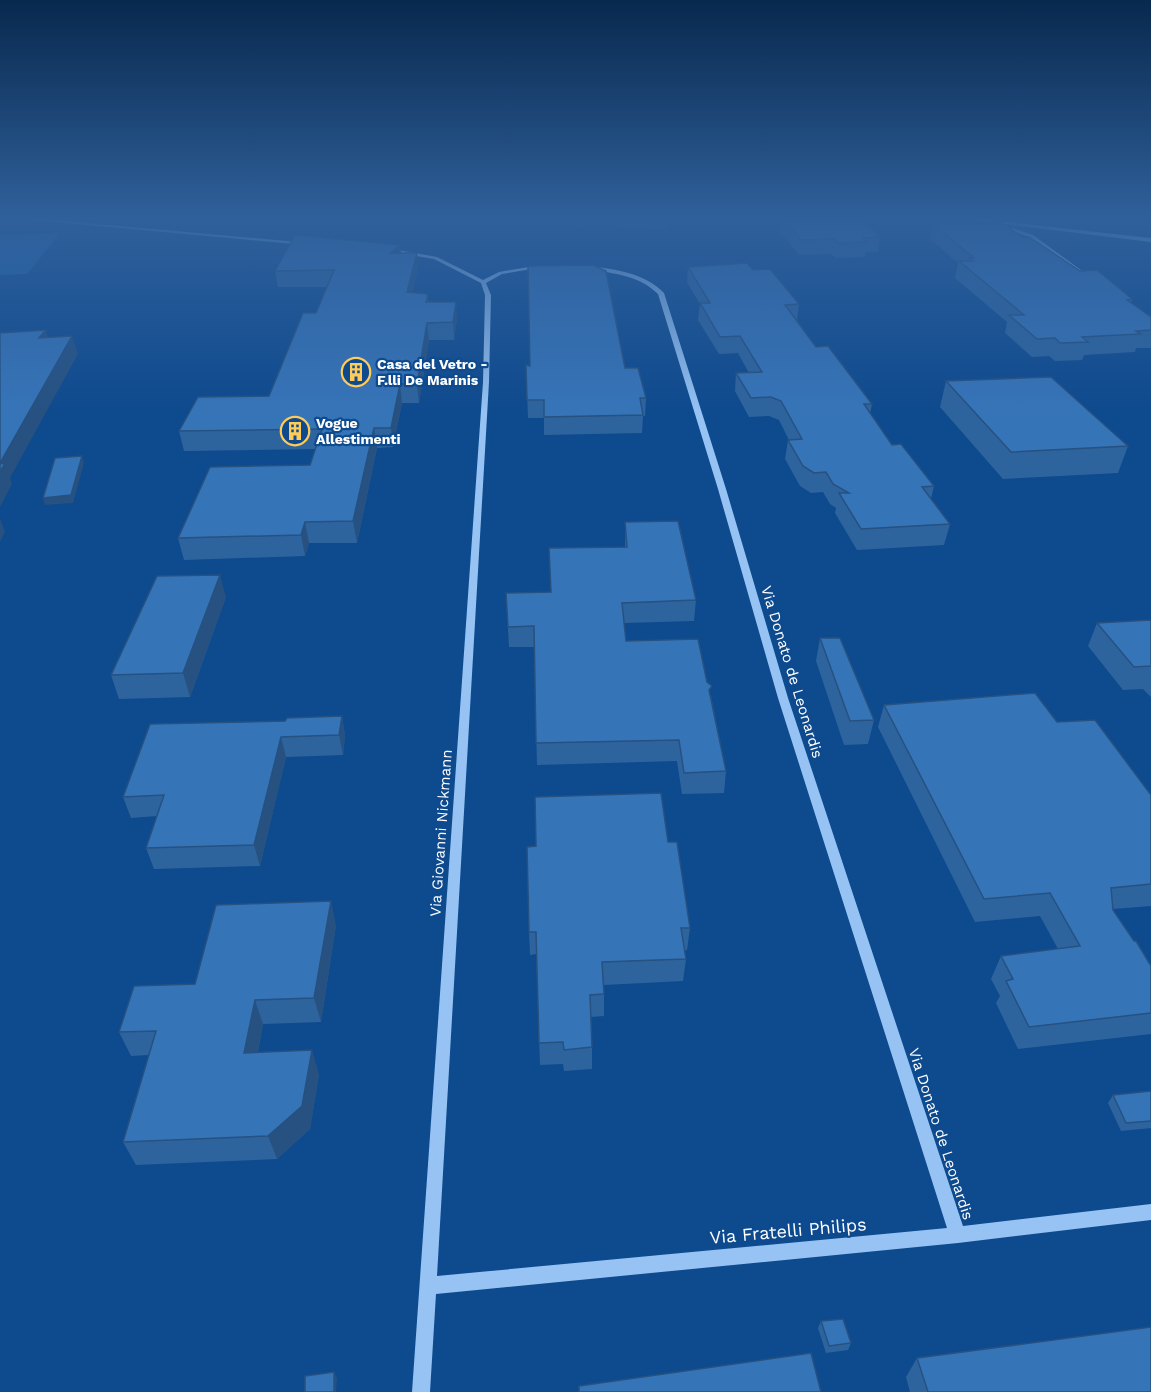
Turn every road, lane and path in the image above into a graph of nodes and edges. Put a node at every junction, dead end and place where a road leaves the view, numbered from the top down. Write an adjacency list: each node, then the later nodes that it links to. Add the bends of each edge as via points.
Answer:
1 (481, 282): 5 (street, Via Giovanni Nickmann, via 488,295 486,382)
2 (648, 282): 4 (street, Via Donato de Leonardis, via 661,293 783,698)
3 (1151, 1212): 4 (street, Via Fratelli Philips)
4 (958, 1236): 5 (street, Via Fratelli Philips)
5 (429, 1286): 6 (street, Via Giovanni Nickmann)
6 (421, 1392)

